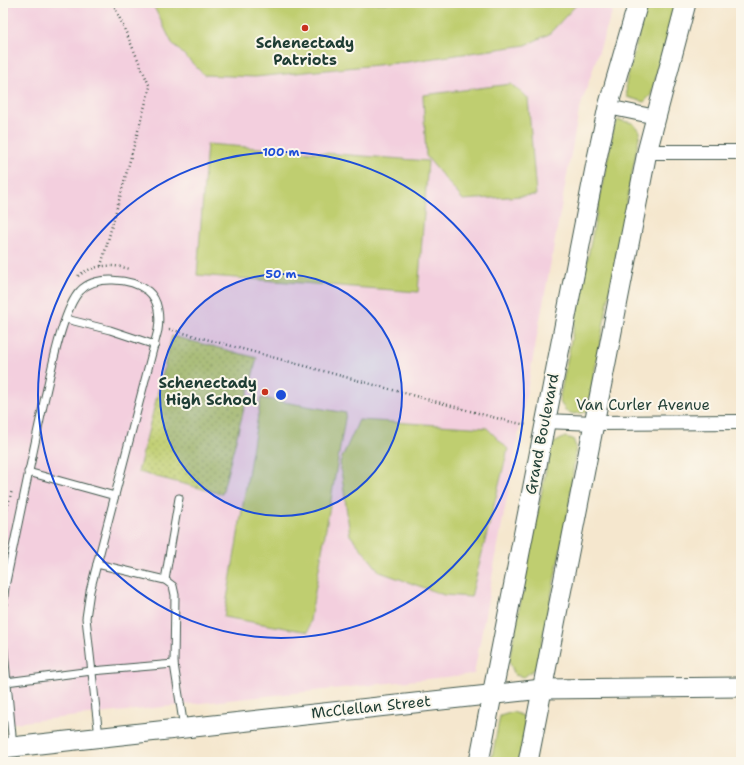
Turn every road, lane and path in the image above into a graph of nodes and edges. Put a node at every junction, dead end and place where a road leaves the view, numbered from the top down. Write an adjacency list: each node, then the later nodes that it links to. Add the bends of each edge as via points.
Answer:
1 (112, 3): 8 (path, via 150,87)
2 (638, 3): 4 (street, Grand Boulevard)
3 (686, 3): 5 (street)
4 (608, 107): 5 (street); 17 (street, Grand Boulevard)
5 (656, 117): 6 (street)
6 (647, 152): 7 (street); 18 (street)
7 (741, 152)
8 (102, 266): 9 (path, via 118,266); 10 (path, via 84,272)
9 (137, 271)
10 (74, 279)
11 (66, 319): 15 (lane); 15 (lane, via 79,291 87,284 108,279 136,285 148,291 160,316); 19 (lane, via 56,348)
12 (168, 322): 13 (path)
13 (168, 329): 14 (path); 17 (path, via 507,421)
14 (166, 337)
15 (155, 345): 21 (lane)
16 (741, 422): 18 (street, Van Curler Avenue)
17 (538, 423): 18 (street, Van Curler Avenue); 33 (street, Grand Boulevard)
18 (594, 423): 32 (street)
19 (28, 472): 21 (lane); 26 (lane, via 4,587)
20 (13, 486): 23 (path)
21 (115, 496): 24 (lane)
22 (179, 498): 25 (lane)
23 (3, 524)
24 (97, 564): 25 (lane); 29 (lane, via 86,618)
25 (165, 580): 28 (lane, via 173,586 175,595)
26 (3, 604)
27 (3, 641): 30 (lane)
28 (174, 664): 29 (lane); 34 (lane)
29 (92, 671): 30 (lane); 35 (lane)
30 (6, 682): 36 (lane)
31 (741, 687): 32 (street, McClellan Street)
32 (542, 689): 33 (street, McClellan Street); 38 (street)
33 (491, 694): 34 (street, McClellan Street); 37 (street, Grand Boulevard)
34 (184, 728): 35 (street, McClellan Street)
35 (99, 737): 36 (street, McClellan Street)
36 (8, 747)
37 (479, 762)
38 (528, 762)

